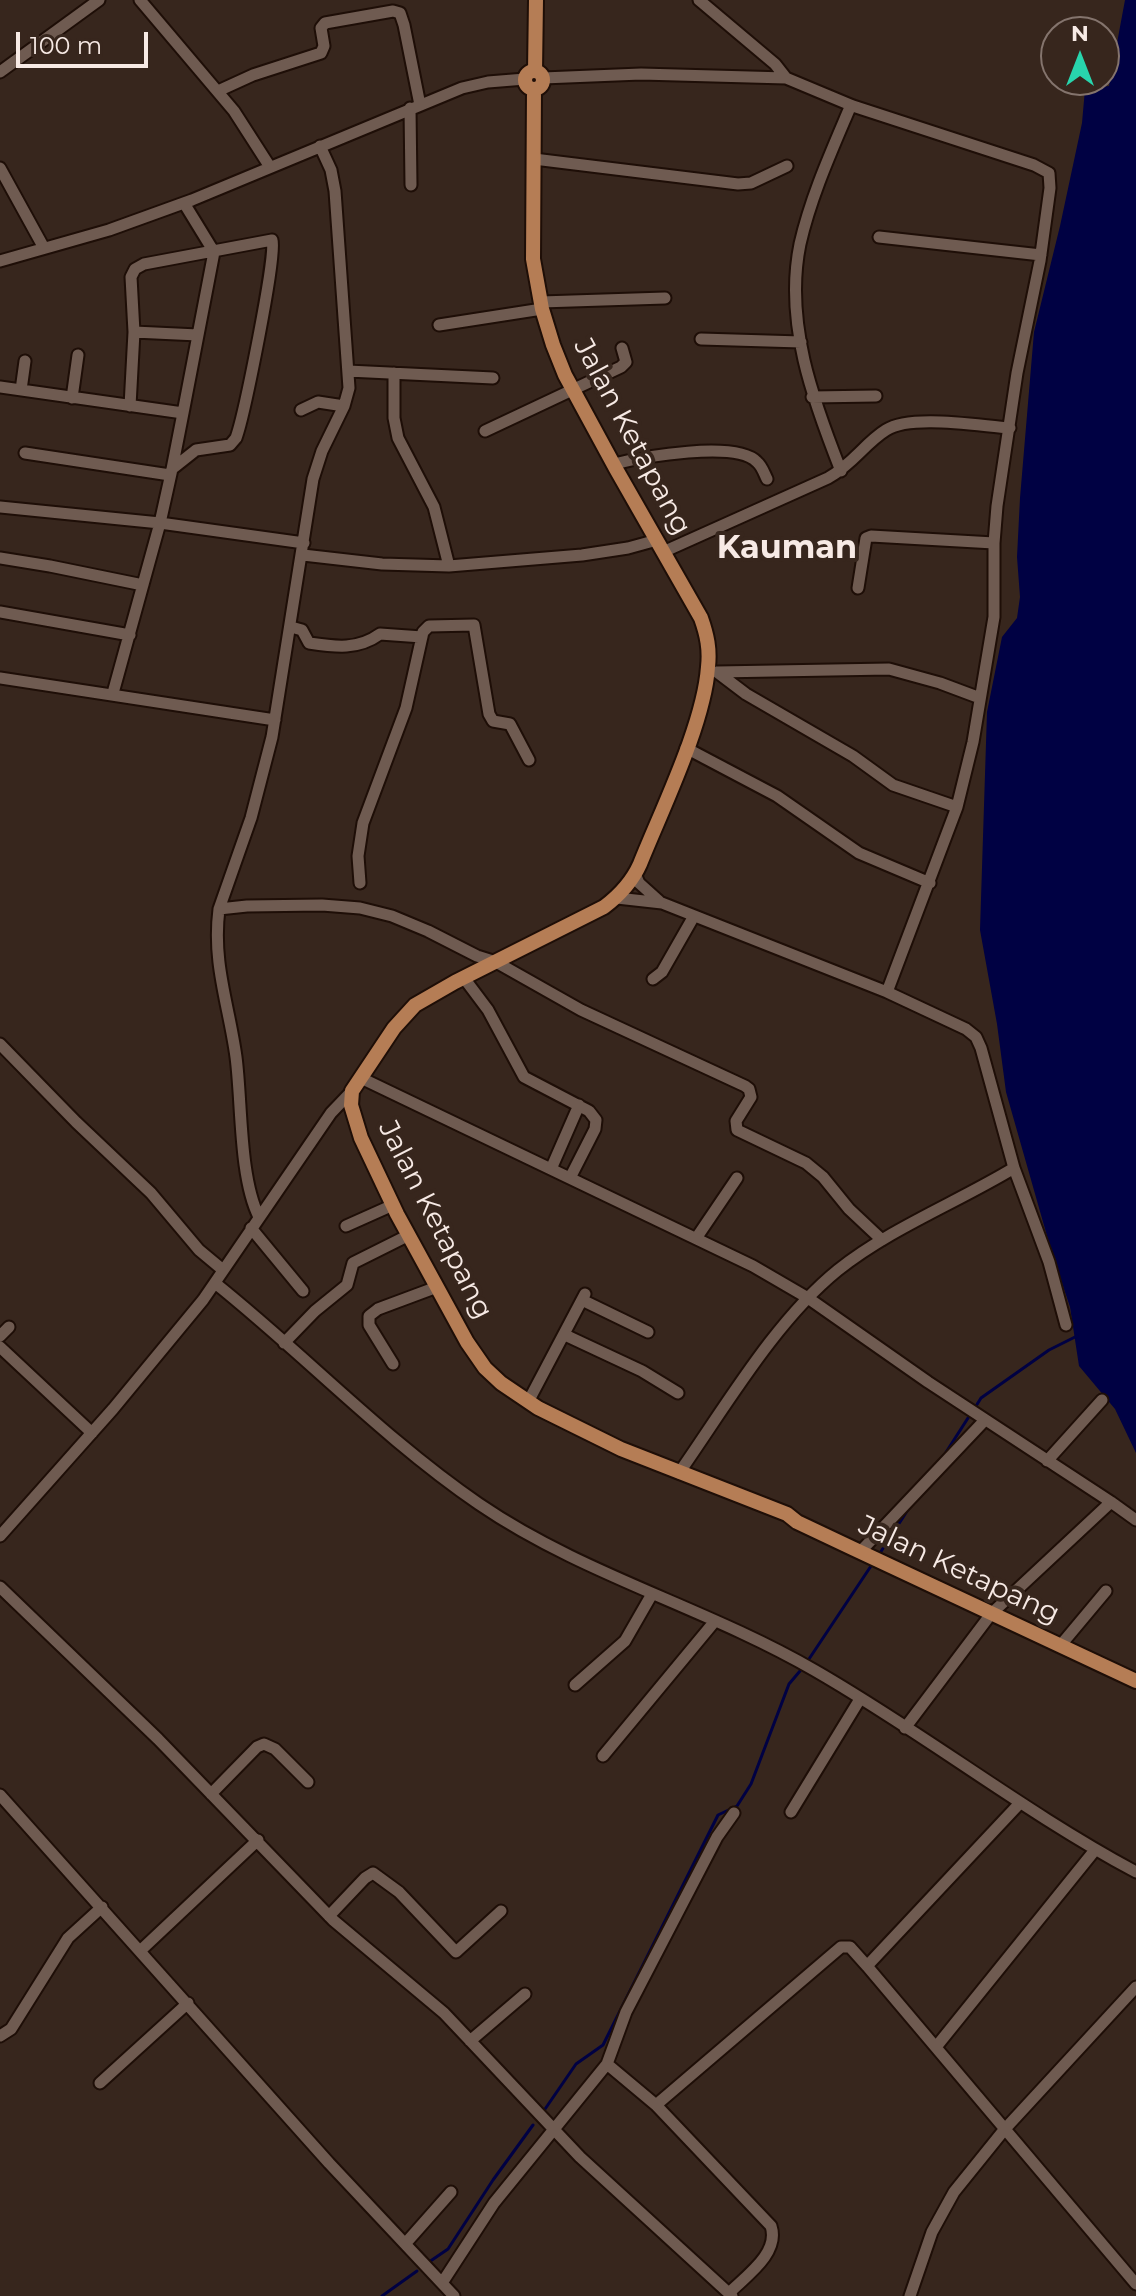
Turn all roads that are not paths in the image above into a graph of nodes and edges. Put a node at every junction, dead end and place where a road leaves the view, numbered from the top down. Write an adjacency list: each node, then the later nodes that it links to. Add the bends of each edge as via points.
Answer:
1 (99, 0): 5 (street)
2 (140, 0): 8 (street)
3 (536, 0): 7 (main road, Jalan Ketapang)
4 (699, 0): 6 (street)
5 (0, 72)
6 (786, 78): 7 (street, via 641,74); 9 (street)
7 (534, 79): 10 (street, via 488,82); 12 (main road, Jalan Ketapang)
8 (218, 91): 10 (street, via 321,53 325,23 393,11 400,13 404,25); 14 (street)
9 (851, 105): 21 (street, via 1045,170 1050,188); 29 (street, via 801,242 796,294)
10 (415, 106): 11 (street); 16 (street)
11 (320, 146): 14 (street); 33 (street, via 335,191)
12 (534, 159): 13 (street, via 738,184); 24 (main road, Jalan Ketapang, via 533,259)
13 (787, 166)
14 (270, 167): 17 (street)
15 (0, 168): 19 (street)
16 (411, 185)
17 (184, 203): 19 (street); 20 (street)
18 (879, 237): 21 (street)
19 (44, 248): 22 (street)
20 (214, 252): 26 (street, via 135,269); 27 (street); 51 (street, via 274,242 236,438 230,445 196,450)
21 (1041, 255): 46 (street)
22 (0, 261)
23 (665, 298): 24 (street)
24 (541, 306): 25 (street); 37 (main road, Jalan Ketapang)
25 (439, 325)
26 (134, 332): 27 (street); 42 (street)
27 (198, 335): 45 (street)
28 (701, 339): 29 (street)
29 (801, 342): 40 (street)
30 (622, 348): 37 (street, via 623,365)
31 (78, 355): 41 (street)
32 (25, 361): 38 (street)
33 (348, 371): 34 (street); 43 (street)
34 (394, 373): 35 (street); 59 (street, via 398,438 434,507)
35 (493, 378)
36 (0, 387): 38 (street)
37 (573, 388): 47 (street); 49 (main road, Jalan Ketapang)
38 (21, 390): 41 (street)
39 (876, 396): 40 (street)
40 (812, 397): 50 (street)
41 (72, 398): 42 (street)
42 (130, 406): 45 (street)
43 (344, 406): 44 (street, via 318,402); 57 (street, via 313,479)
44 (301, 410)
45 (183, 413): 51 (street)
46 (1010, 428): 50 (street, via 895,426); 55 (street)
47 (485, 431)
48 (25, 453): 51 (street)
49 (614, 464): 52 (street, via 670,453 736,453 758,462); 56 (main road, Jalan Ketapang)
50 (841, 471): 56 (street)
51 (171, 472): 54 (street)
52 (767, 479)
53 (0, 507): 54 (street)
54 (160, 523): 57 (street); 60 (street)
55 (994, 543): 61 (street, via 871,536 863,548); 69 (street, via 994,617)
56 (660, 546): 59 (street); 66 (main road, Jalan Ketapang, via 701,618)
57 (304, 549): 59 (street, via 382,564); 63 (street)
58 (0, 558): 60 (street)
59 (449, 566)
60 (143, 585): 64 (street)
61 (858, 588)
62 (0, 612): 64 (street)
63 (291, 627): 65 (street, via 319,645 354,646 380,634); 70 (street)
64 (130, 635): 68 (street)
65 (422, 637): 72 (street, via 433,625 474,625 489,714 493,721 510,724); 75 (street, via 406,708 363,823)
66 (713, 670): 69 (street, via 889,669); 71 (main road, Jalan Ketapang); 73 (street, via 893,785)
67 (0, 678): 68 (street)
68 (113, 693): 70 (street)
69 (980, 698): 73 (street)
70 (275, 720): 79 (street, via 251,818)
71 (686, 748): 74 (main road, Jalan Ketapang); 76 (street, via 777,796 859,853)
72 (529, 760)
73 (957, 807): 76 (street)
74 (635, 874): 77 (main road, Jalan Ketapang); 78 (street)
75 (360, 883)
76 (930, 883): 84 (street)
77 (617, 898): 78 (street); 81 (main road, Jalan Ketapang)
78 (662, 903): 80 (street)
79 (219, 909): 81 (street, via 360,908 392,916); 94 (street, via 219,973 235,1051 250,1195)
80 (694, 916): 83 (street); 84 (street)
81 (496, 962): 82 (main road, Jalan Ketapang); 99 (street, via 581,1010 745,1086 751,1097 736,1121 737,1130 806,1163)
82 (464, 978): 86 (main road, Jalan Ketapang, via 403,1016); 88 (street, via 524,1077)
83 (653, 979)
84 (887, 992): 89 (street, via 976,1037)
85 (0, 1044): 100 (street)
86 (361, 1078): 87 (main road, Jalan Ketapang); 90 (street)
87 (352, 1091): 93 (main road, Jalan Ketapang, via 361,1138); 94 (street)
88 (579, 1105): 90 (street); 91 (street, via 594,1116 596,1125)
89 (1014, 1168): 99 (street); 105 (street)
90 (551, 1169): 91 (street)
91 (570, 1178): 98 (street)
92 (737, 1178): 98 (street)
93 (393, 1205): 95 (street); 97 (main road, Jalan Ketapang)
94 (259, 1217): 96 (street)
95 (346, 1226)
96 (251, 1228): 100 (street); 103 (street)
97 (409, 1235): 102 (main road, Jalan Ketapang); 108 (street, via 353,1263 347,1285)
98 (697, 1237): 104 (street)
99 (882, 1240): 104 (street)
100 (223, 1270): 101 (street)
101 (215, 1283): 108 (street); 115 (street)
102 (437, 1287): 110 (street, via 369,1316 369,1325); 113 (main road, Jalan Ketapang, via 485,1368)
103 (303, 1291)
104 (808, 1298): 114 (street); 117 (street)
105 (1066, 1325)
106 (648, 1332): 107 (street, via 584,1297)
107 (565, 1335): 111 (street); 113 (street)
108 (284, 1343): 124 (street, via 423,1462 487,1509 549,1546)
109 (0, 1347): 115 (street)
110 (393, 1364)
111 (678, 1393)
112 (1102, 1400): 116 (street)
113 (528, 1402): 117 (main road, Jalan Ketapang)
114 (985, 1420): 116 (street); 121 (street)
115 (92, 1433): 120 (street)
116 (1047, 1461): 118 (street)
117 (679, 1473): 121 (main road, Jalan Ketapang)
118 (1111, 1502): 119 (street); 125 (street)
119 (1136, 1520)
120 (0, 1536)
121 (860, 1552): 125 (main road, Jalan Ketapang)
122 (0, 1587): 134 (street)
123 (1106, 1591): 127 (street)
124 (652, 1594): 126 (street); 129 (street, via 625,1641)
125 (991, 1614): 127 (main road, Jalan Ketapang); 131 (street)
126 (715, 1621): 130 (street, via 815,1670); 132 (street)
127 (1060, 1646): 128 (main road, Jalan Ketapang)
128 (1136, 1681)
129 (575, 1685)
130 (860, 1699): 131 (street); 137 (street)
131 (905, 1728): 136 (street)
132 (603, 1756)
133 (308, 1782): 134 (street, via 264,1744)
134 (211, 1794): 139 (street)
135 (0, 1795): 142 (street)
136 (1020, 1803): 140 (street); 146 (street)
137 (791, 1812)
138 (734, 1813): 153 (street, via 626,2012)
139 (258, 1840): 144 (street); 145 (street)
140 (1095, 1850): 141 (street); 152 (street)
141 (1136, 1872)
142 (102, 1907): 145 (street); 150 (street, via 68,1938 11,2029)
143 (501, 1911): 144 (street, via 456,1952 399,1892 373,1873)
144 (329, 1916): 151 (street)
145 (140, 1951): 149 (street)
146 (867, 1966): 152 (street); 155 (street, via 850,1947 841,1947)
147 (1136, 1987): 157 (street)
148 (525, 1994): 151 (street)
149 (188, 2003): 154 (street); 159 (street)
150 (0, 2036)
151 (470, 2041): 156 (street)
152 (936, 2047): 157 (street)
153 (607, 2064): 155 (street); 156 (street)
154 (100, 2083)
155 (656, 2105): 162 (street, via 771,2226 768,2252)
156 (551, 2127): 160 (street); 162 (street)
157 (1004, 2130): 161 (street); 164 (street, via 936,2223)
158 (451, 2192): 159 (street)
159 (405, 2244): 160 (street)
160 (442, 2283): 163 (street)
161 (1136, 2284)
162 (730, 2295)
163 (454, 2296)
164 (910, 2296)

